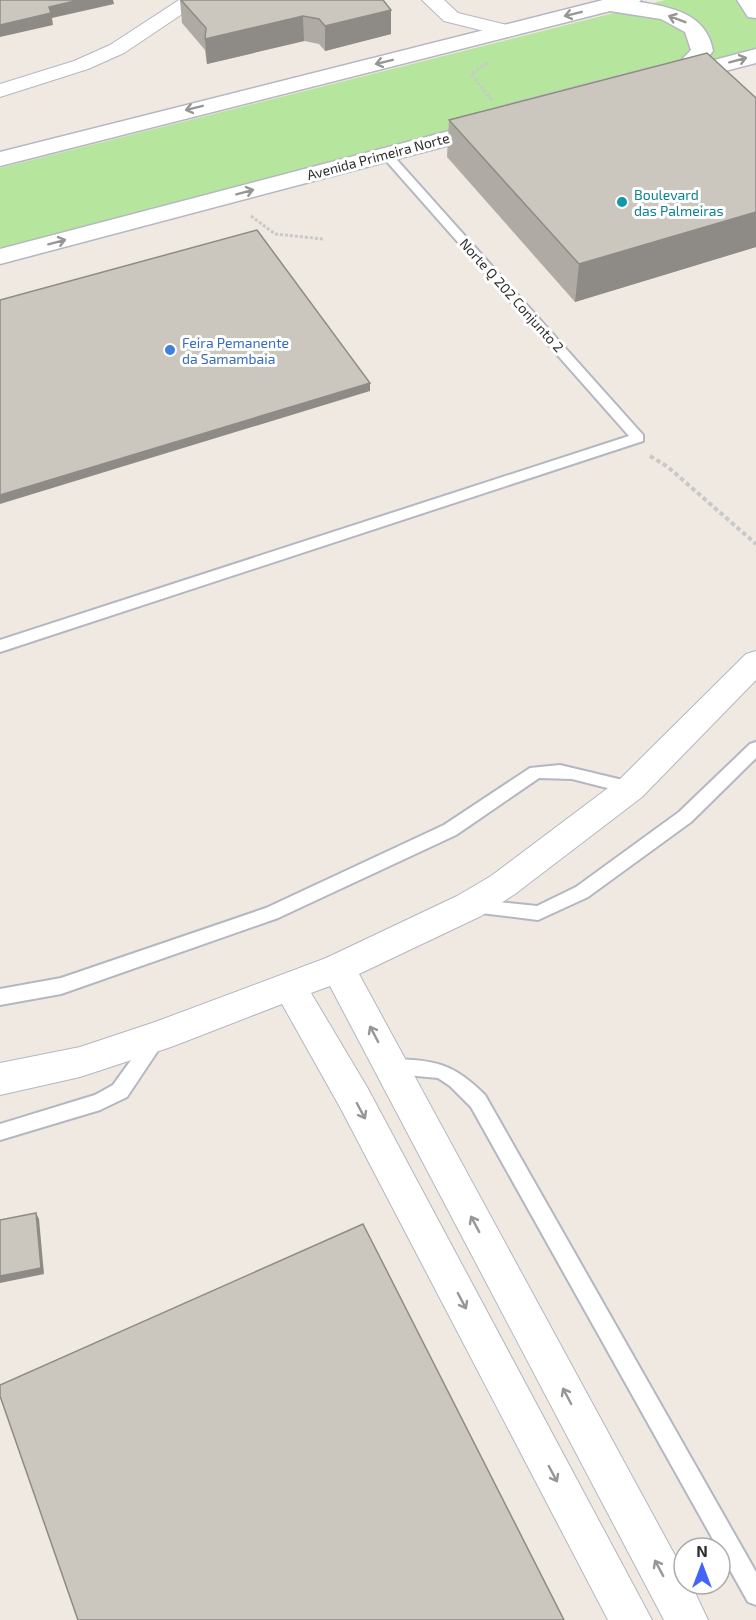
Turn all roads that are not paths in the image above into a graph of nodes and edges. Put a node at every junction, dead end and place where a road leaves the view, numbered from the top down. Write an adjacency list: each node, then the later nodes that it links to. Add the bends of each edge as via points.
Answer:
1 (193, 0): 10 (street, via 117,49)
2 (432, 0): 6 (street)
3 (748, 0): 5 (main road)
4 (619, 3): 7 (main road, one-way to 7); 9 (main road, via 673,17 696,29 703,39 702,51 666,74)
5 (756, 12)
6 (451, 17): 7 (street); 8 (street)
7 (508, 31): 8 (main road)
8 (443, 47): 13 (main road, one-way to 13)
9 (756, 56)
10 (0, 91)
11 (503, 115): 12 (main road, Avenida Primeira Norte)
12 (385, 153): 14 (main road, Avenida Primeira Norte, one-way to 12); 15 (lane, Norte Q 202 Conjunto 2, via 638,438)
13 (0, 159)
14 (0, 257)
15 (0, 646)
16 (756, 662): 18 (street)
17 (756, 748): 19 (lane, via 686,817 582,892 538,913)
18 (632, 788): 19 (street); 22 (lane, via 553,770 536,772 450,830 272,913 61,987)
19 (469, 906): 20 (street)
20 (338, 968): 21 (street); 24 (street, one-way to 20)
21 (290, 987): 23 (street); 28 (street, one-way to 28, via 354,1098)
22 (0, 997)
23 (159, 1036): 25 (street, via 80,1062); 26 (lane, via 120,1091 100,1102)
24 (391, 1067): 27 (lane, via 438,1068 454,1076 478,1101); 29 (street, one-way to 24)
25 (0, 1079)
26 (0, 1132)
27 (756, 1594)
28 (631, 1620)
29 (687, 1620)

